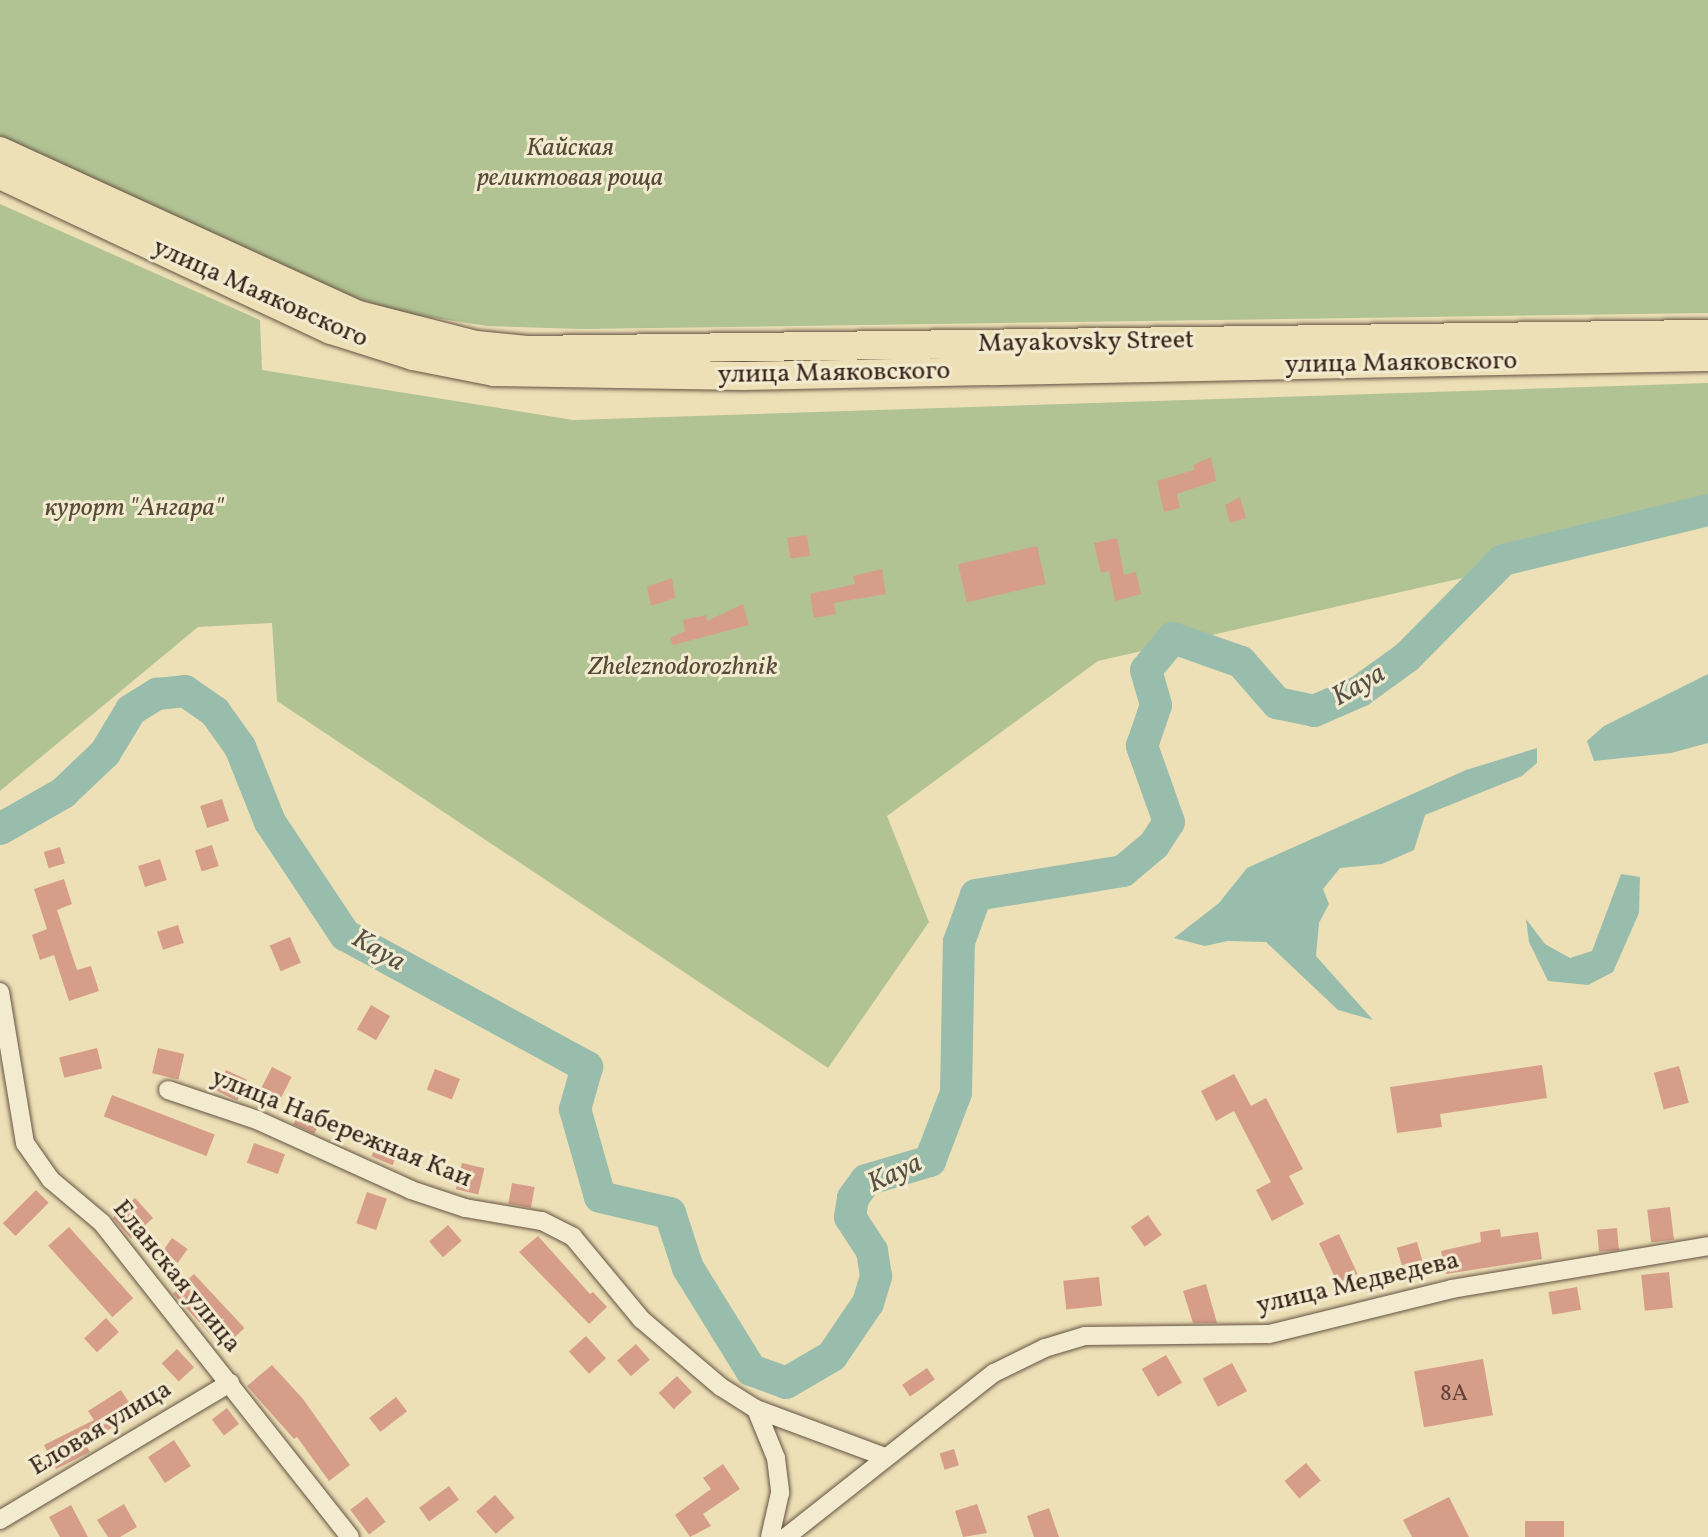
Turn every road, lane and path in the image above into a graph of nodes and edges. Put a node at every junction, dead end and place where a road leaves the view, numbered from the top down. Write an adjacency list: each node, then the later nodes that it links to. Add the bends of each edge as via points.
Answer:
1 (0, 151): 3 (main road, Mayakovsky Street, via 347,310 476,345 527,350)
2 (0, 175): 4 (main road, улица Маяковского, via 331,330 401,353 494,372 743,376)
3 (1708, 334)
4 (1708, 357)
5 (0, 992): 8 (street, Еланская улица, via 25,1143 51,1180 102,1223)
6 (168, 1090): 9 (street, улица Набережная Каи, via 257,1120 411,1190 465,1208 542,1221 573,1237 641,1319 692,1365)
7 (1708, 1245): 10 (street, улица Медведева, via 1452,1289 1269,1334 1085,1336 1045,1348 994,1373)
8 (230, 1383): 11 (street, Еловая улица); 12 (street, Еланская улица)
9 (756, 1409): 10 (street, улица Набережная Каи); 13 (street, via 776,1458 780,1493)
10 (885, 1457): 14 (street, улица Медведева)
11 (0, 1520)
12 (350, 1537)
13 (769, 1537)
14 (786, 1537)

